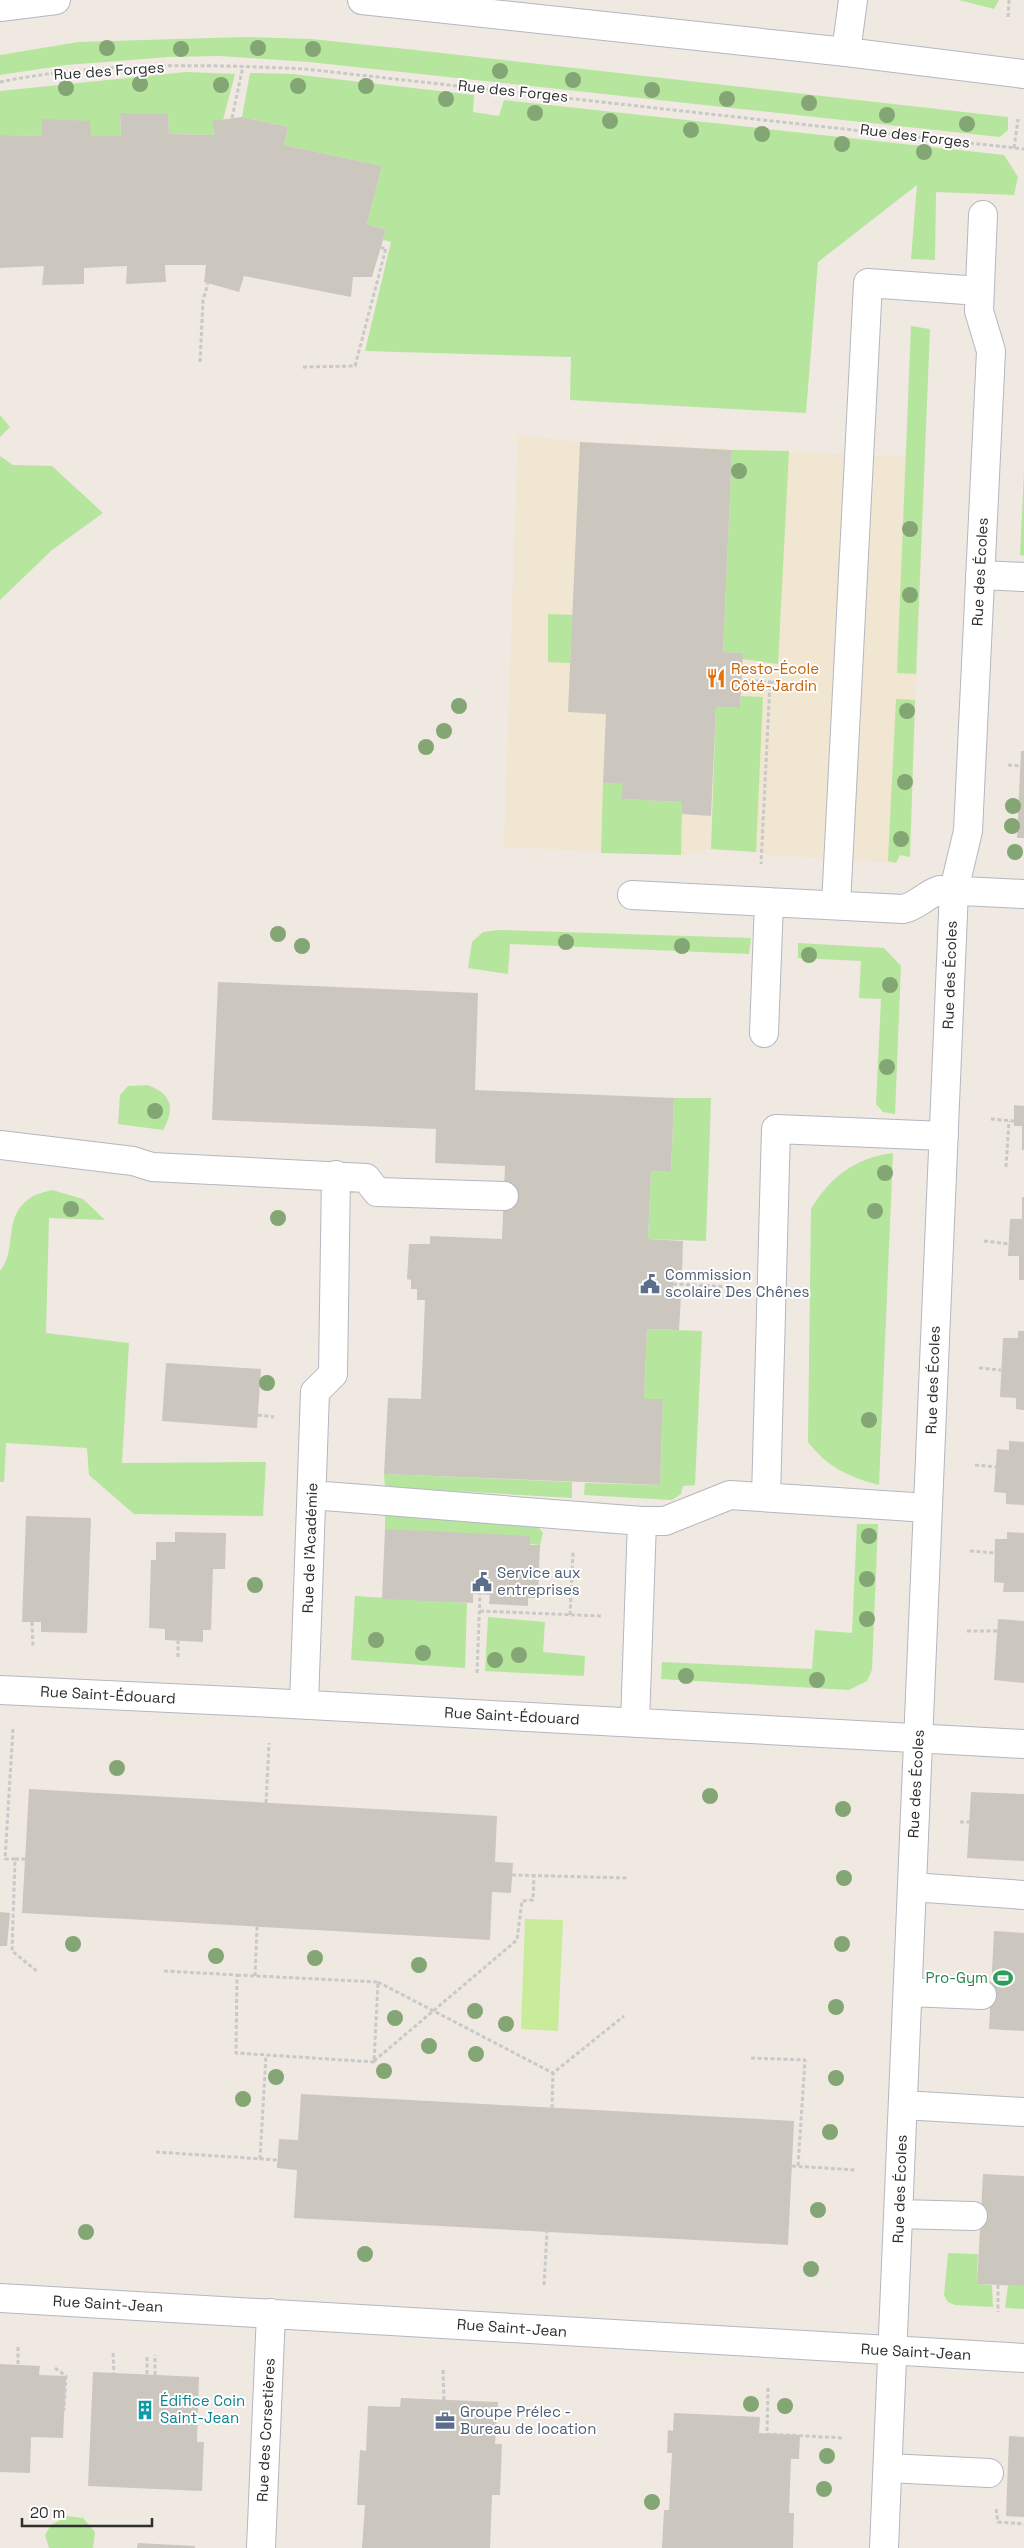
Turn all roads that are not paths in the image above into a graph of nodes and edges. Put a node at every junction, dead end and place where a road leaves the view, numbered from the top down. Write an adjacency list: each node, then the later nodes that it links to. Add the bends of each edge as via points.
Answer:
1 (56, 0): 4 (street)
2 (362, 0): 5 (street)
3 (853, 0): 6 (street)
4 (0, 7)
5 (588, 12): 6 (street)
6 (846, 52): 7 (street)
7 (1024, 74)
8 (983, 215): 9 (street, Rue des Écoles)
9 (980, 291): 10 (street, Rue des Écoles, via 979,311 991,351); 16 (street, via 868,283)
10 (980, 576): 11 (street); 12 (street, Rue des Écoles, via 968,831)
11 (1024, 577)
12 (954, 890): 13 (street); 16 (street, via 932,892 919,903 903,909); 18 (street, Rue des Écoles)
13 (1024, 894)
14 (632, 895): 15 (street)
15 (769, 902): 16 (street); 17 (street)
16 (836, 905)
17 (764, 1033)
18 (944, 1136): 23 (street, via 776,1129); 24 (street, Rue des Écoles)
19 (0, 1145): 20 (street, via 133,1161 152,1167)
20 (336, 1175): 21 (street, via 366,1178 377,1192); 22 (street, Rue de l'Académie, via 333,1374 315,1392)
21 (504, 1196)
22 (312, 1495): 25 (street); 27 (street, Rue de l'Académie)
23 (766, 1497): 24 (street); 25 (street, via 730,1495 665,1521)
24 (928, 1508): 29 (street, Rue des Écoles)
25 (642, 1521): 28 (street)
26 (0, 1690): 27 (street, Rue Saint-Édouard)
27 (304, 1704): 28 (street, Rue Saint-Édouard)
28 (635, 1722): 29 (street, Rue Saint-Édouard)
29 (919, 1738): 30 (street, Rue Saint-Édouard); 31 (street, Rue des Écoles)
30 (1024, 1744)
31 (912, 1887): 32 (street); 33 (street, Rue des Écoles)
32 (1024, 1895)
33 (908, 1992): 34 (street); 35 (street, Rue des Écoles)
34 (982, 1995)
35 (903, 2105): 36 (street); 37 (street, Rue des Écoles)
36 (1024, 2112)
37 (899, 2214): 38 (street); 41 (street, Rue des Écoles)
38 (973, 2216)
39 (0, 2298): 40 (street, Rue Saint-Jean)
40 (271, 2313): 41 (street, Rue Saint-Jean); 45 (street, Rue des Corsetières)
41 (894, 2351): 42 (street, Rue Saint-Jean); 43 (street, Rue des Écoles)
42 (1024, 2358)
43 (888, 2468): 44 (street); 46 (street, Rue des Écoles)
44 (989, 2473)
45 (261, 2548)
46 (884, 2548)

